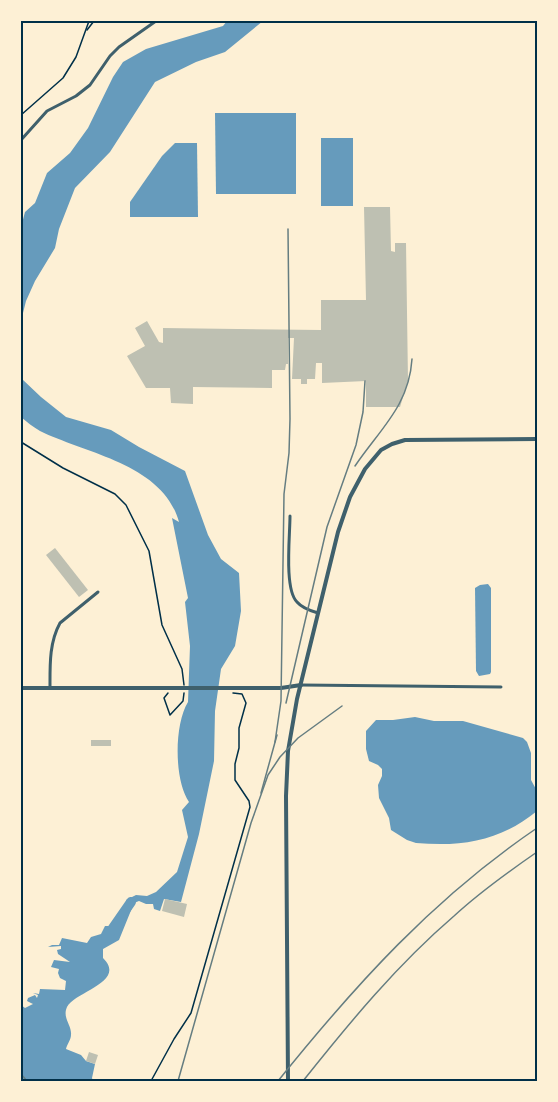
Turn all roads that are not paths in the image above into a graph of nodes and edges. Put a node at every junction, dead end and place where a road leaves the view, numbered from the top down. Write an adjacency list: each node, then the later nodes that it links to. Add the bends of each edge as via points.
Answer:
1 (156, 21): 2 (street, via 119,47 90,85 47,111)
2 (21, 140)
3 (537, 440): 6 (street, via 411,439 381,450 358,479 350,497)
4 (290, 516): 6 (street, via 293,597)
5 (99, 592): 10 (street, via 60,623 50,658)
6 (318, 613): 7 (street)
7 (301, 685): 8 (street); 10 (street, via 231,690); 11 (street, via 289,740 286,778)
8 (501, 687)
9 (21, 688): 10 (street)
10 (50, 688)
11 (288, 1081)

